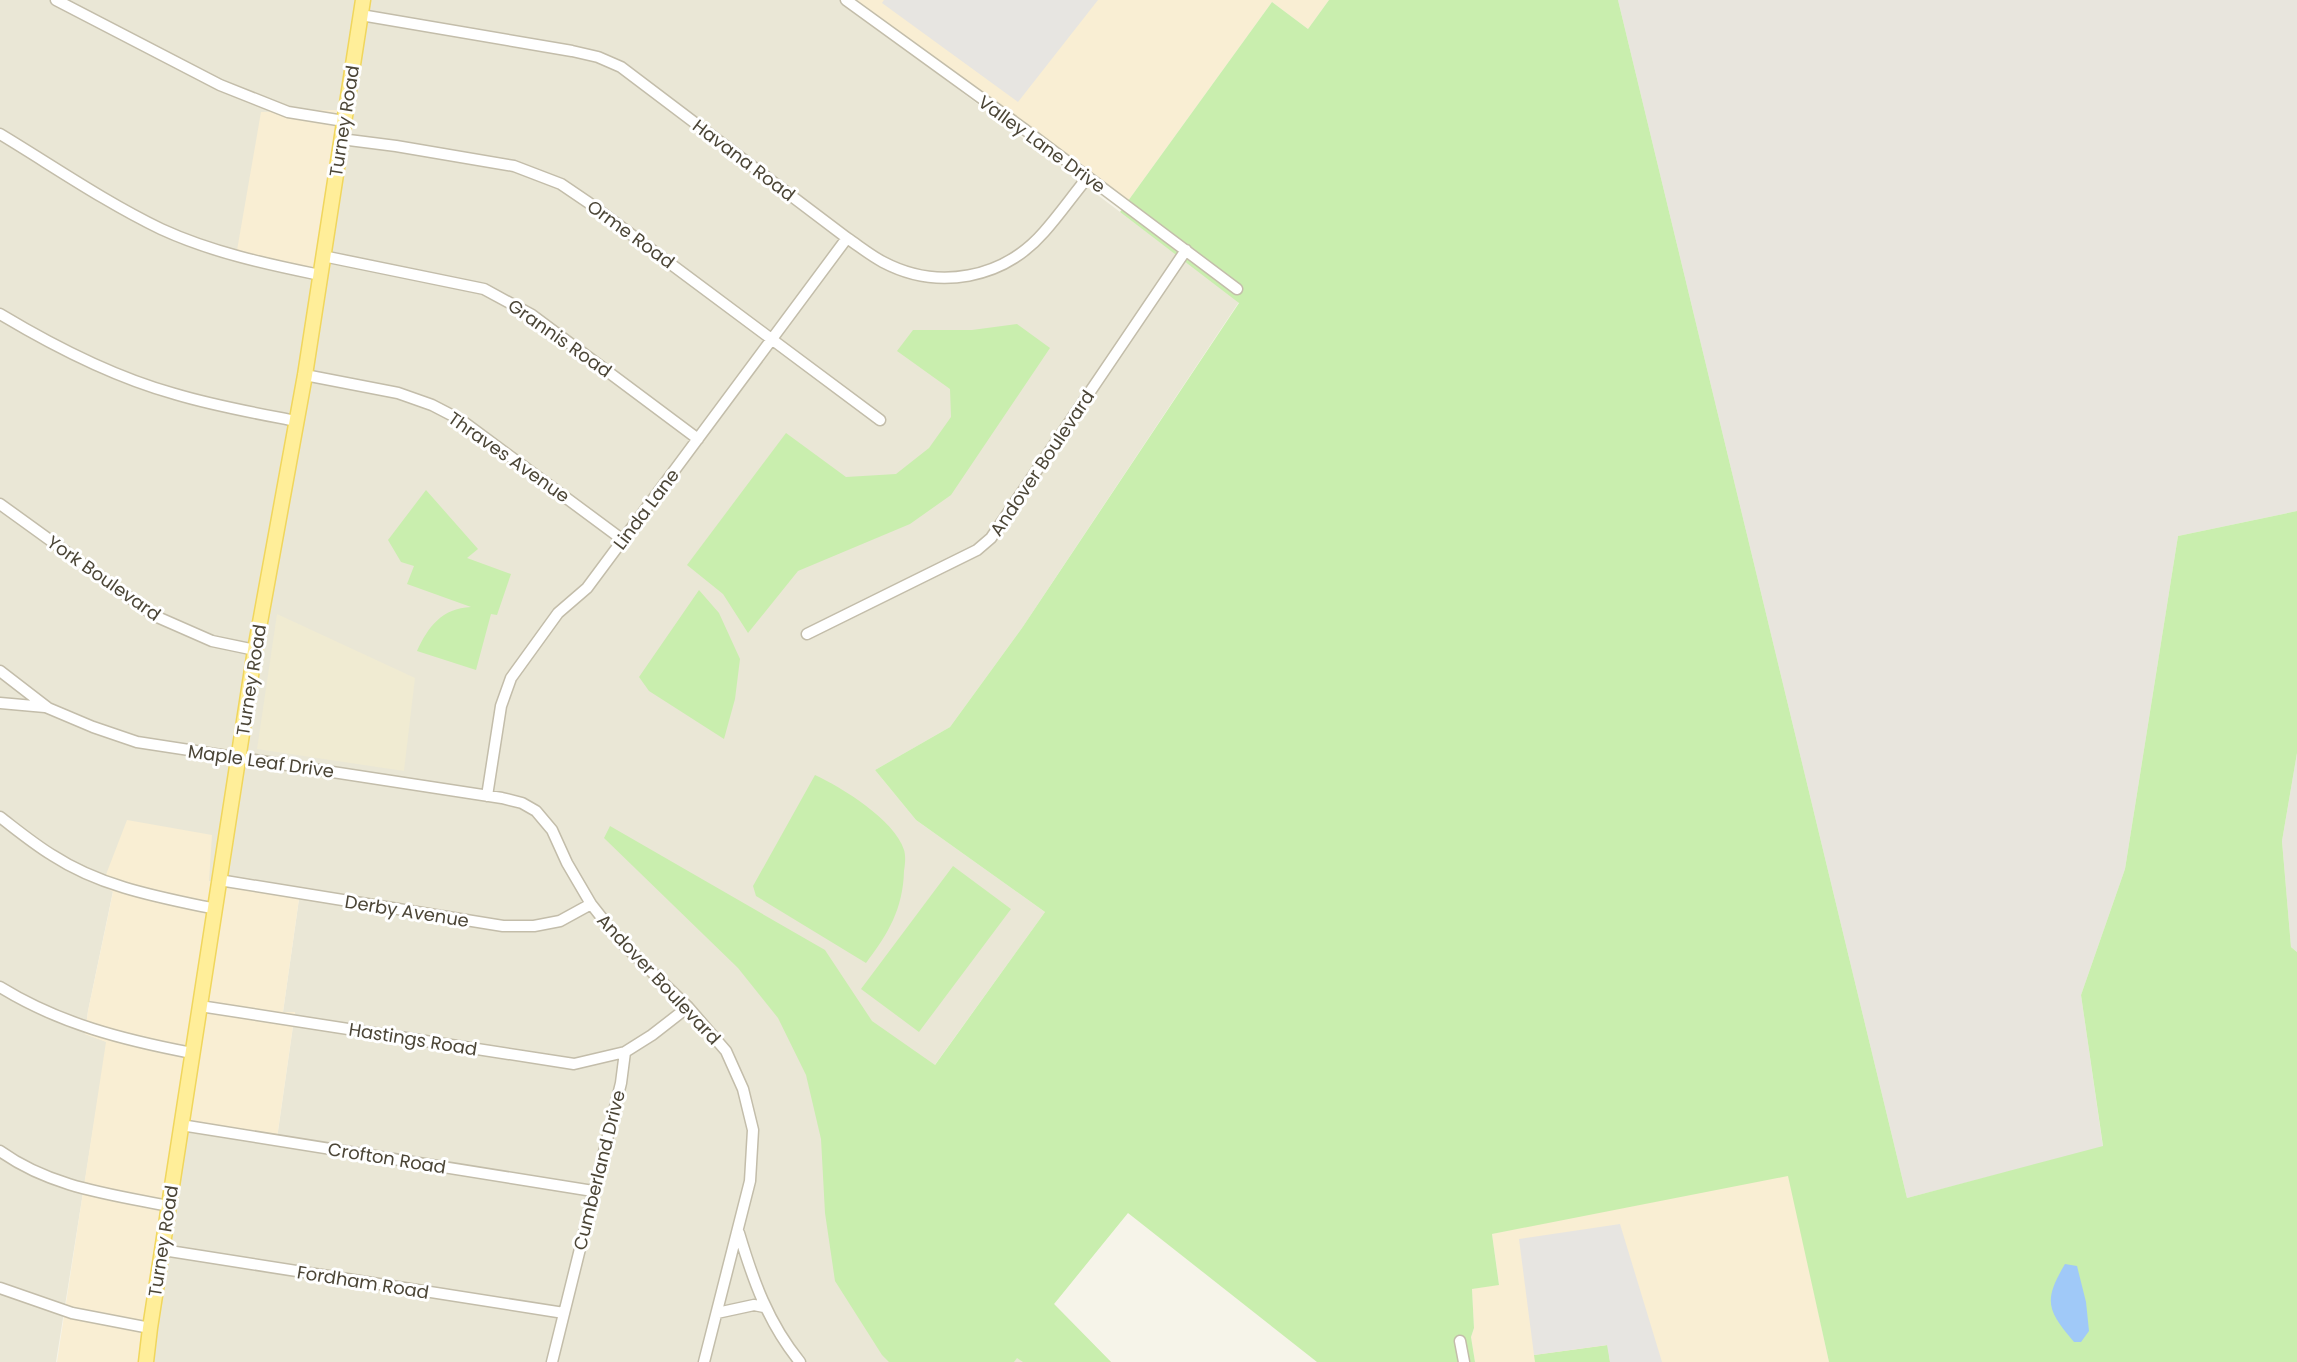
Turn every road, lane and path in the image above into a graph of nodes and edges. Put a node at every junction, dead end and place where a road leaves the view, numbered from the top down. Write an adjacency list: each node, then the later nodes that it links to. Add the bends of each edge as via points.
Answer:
1 (56, 0): 5 (street, via 220,85 288,111)
2 (363, 0): 4 (main road, Turney Road)
3 (846, 0): 8 (street, Valley Lane Drive)
4 (360, 15): 5 (main road, Turney Road); 9 (street, Havana Road, via 572,51 621,67)
5 (344, 121): 7 (main road, Turney Road)
6 (0, 134): 12 (street, via 164,230 222,252)
7 (341, 139): 11 (main road, Turney Road); 15 (street, Orme Road, via 514,166 561,184)
8 (1088, 177): 9 (street, Havana Road, via 1019,256 970,277 912,273 882,262); 10 (street, Valley Lane Drive)
9 (847, 237): 15 (street, Linda Lane)
10 (1186, 250): 13 (street, Valley Lane Drive); 22 (street, Andover Boulevard, via 991,538 977,550)
11 (323, 256): 12 (main road, Turney Road); 19 (street, Grannis Road, via 484,289 532,314)
12 (320, 275): 16 (main road, Turney Road)
13 (1237, 289)
14 (0, 314): 18 (street, via 94,365 140,382 209,403)
15 (772, 338): 17 (street, Orme Road); 19 (street, Linda Lane)
16 (305, 375): 18 (main road, Turney Road); 21 (street, Thraves Avenue, via 398,393 461,420)
17 (880, 420)
18 (296, 421): 23 (main road, Turney Road)
19 (698, 439): 21 (street, Linda Lane)
20 (0, 504): 23 (street, York Boulevard, via 155,616 212,640)
21 (623, 540): 28 (street, Linda Lane, via 587,588 558,613 511,678 501,706)
22 (807, 634)
23 (255, 650): 27 (main road, Turney Road)
24 (0, 671): 26 (street, Maple Leaf Drive)
25 (0, 703): 26 (street)
26 (48, 708): 27 (street, Maple Leaf Drive, via 137,742)
27 (239, 758): 28 (street, Maple Leaf Drive); 31 (main road, Turney Road)
28 (487, 796): 29 (street, Maple Leaf Drive, via 522,803)
29 (536, 811): 32 (street, Andover Boulevard, via 552,830)
30 (0, 817): 33 (street, via 52,856 91,876 142,894)
31 (219, 880): 32 (street, Derby Avenue, via 503,926 560,921); 33 (main road, Turney Road)
32 (591, 904): 36 (street, Andover Boulevard, via 621,942)
33 (215, 909): 35 (main road, Turney Road)
34 (0, 987): 38 (street, via 90,1030)
35 (200, 1006): 37 (street, Hastings Road, via 574,1064); 38 (main road, Turney Road)
36 (688, 1007): 37 (street); 43 (street, Andover Boulevard, via 726,1051 743,1089 753,1130 750,1181)
37 (625, 1052): 41 (street, Cumberland Drive)
38 (192, 1053): 39 (main road, Turney Road)
39 (181, 1125): 41 (street, Crofton Road); 42 (main road, Turney Road)
40 (0, 1151): 42 (street, via 50,1179)
41 (593, 1191): 47 (street, Cumberland Drive)
42 (169, 1206): 44 (main road, Turney Road)
43 (738, 1233): 46 (street); 48 (street, Andover Boulevard)
44 (163, 1250): 47 (street, Fordham Road); 49 (main road, Turney Road)
45 (0, 1287): 49 (street, via 72,1314)
46 (764, 1307): 48 (street); 54 (street)
47 (564, 1313): 52 (street, Cumberland Drive)
48 (717, 1313): 53 (street, Andover Boulevard)
49 (150, 1328): 51 (main road, Turney Road)
50 (1460, 1341): 55 (street)
51 (146, 1362)
52 (552, 1362)
53 (704, 1362)
54 (800, 1362)
55 (1464, 1362)

